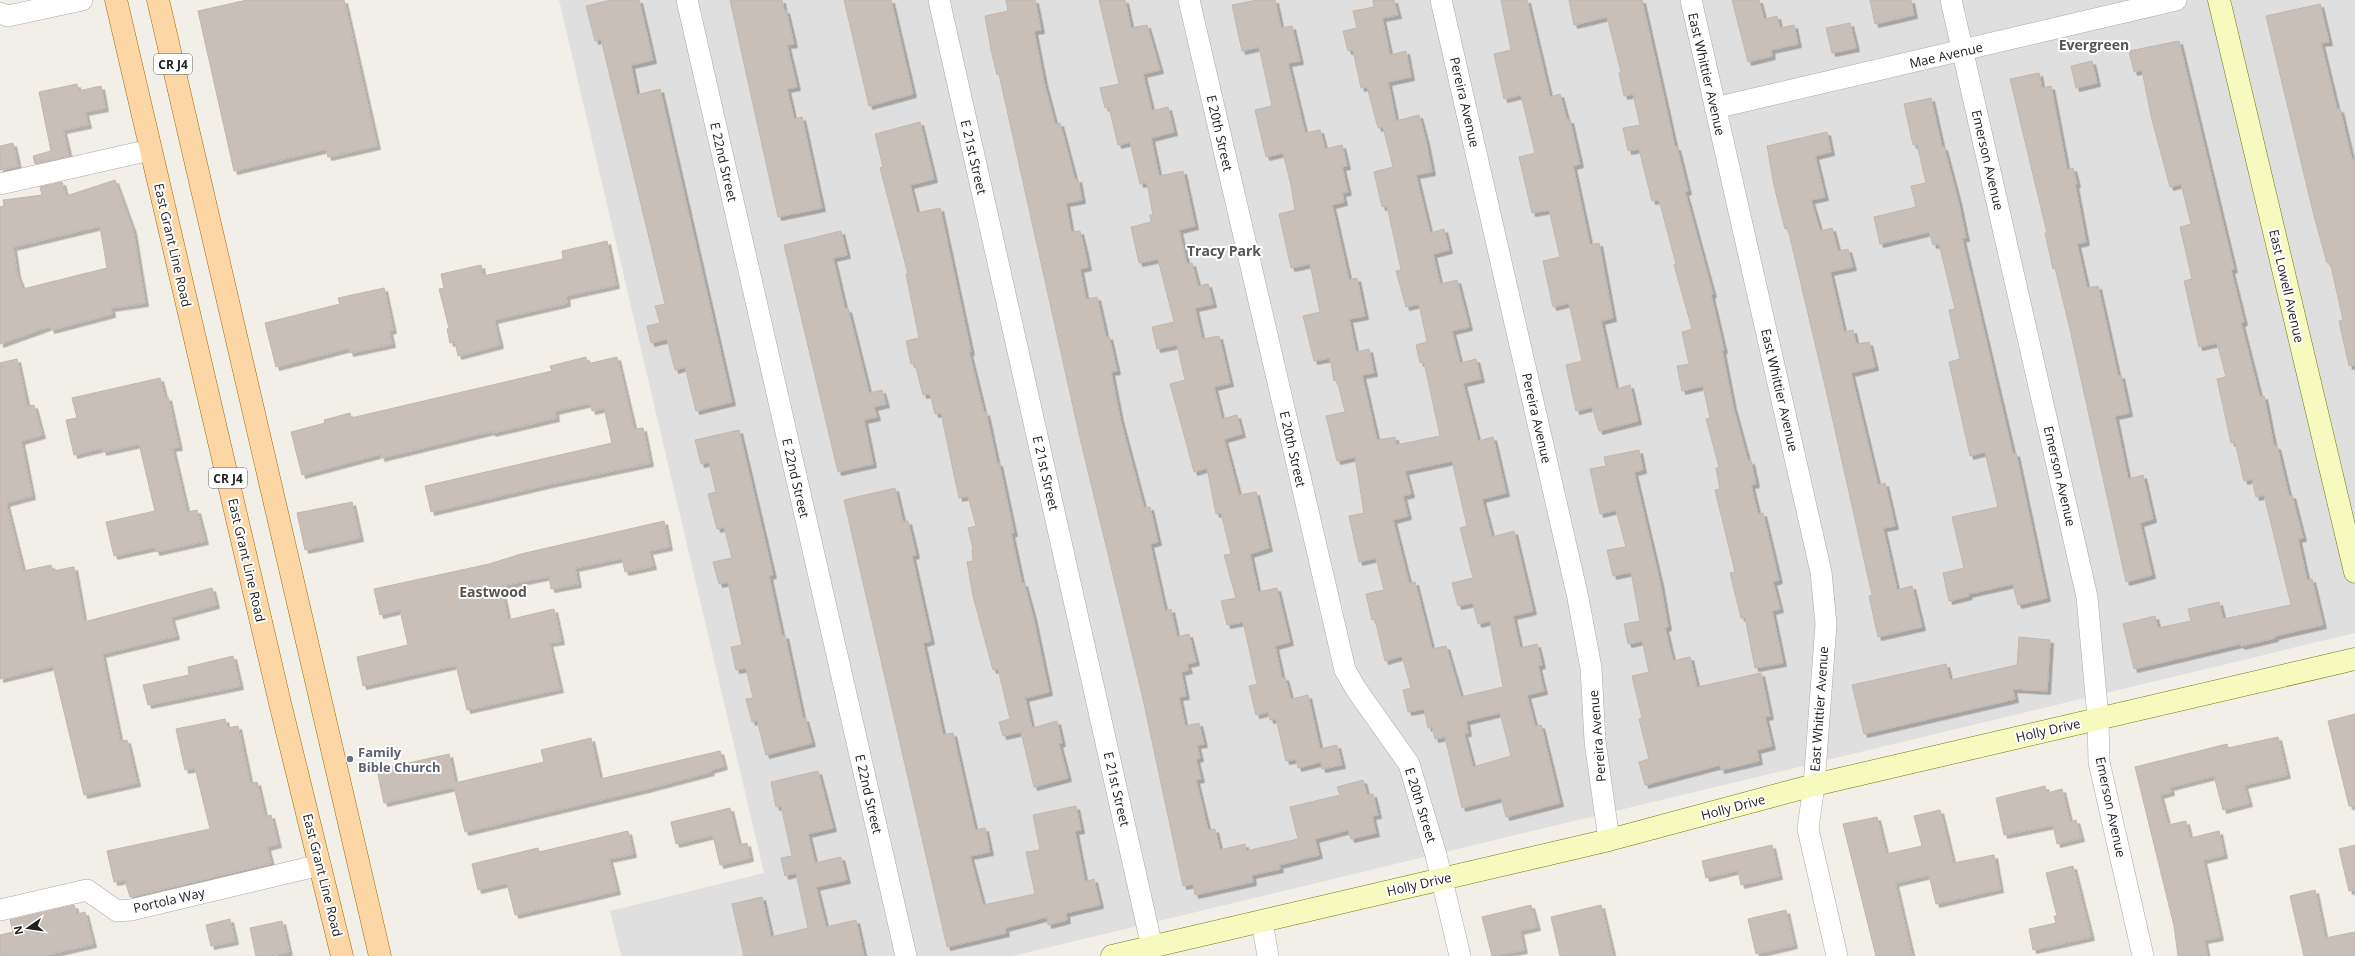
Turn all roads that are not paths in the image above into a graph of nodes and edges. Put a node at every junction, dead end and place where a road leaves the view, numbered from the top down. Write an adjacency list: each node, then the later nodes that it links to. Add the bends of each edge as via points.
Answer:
1 (82, 0): 12 (street)
2 (116, 0): 15 (main road, East Grant Line Road / CR J4)
3 (158, 0): 28 (main road, CR J4)
4 (687, 0): 29 (street, E 22nd Street)
5 (939, 0): 26 (street, E 21st Street)
6 (1189, 0): 23 (street, E 20th Street, via 1345,670 1356,690 1409,764)
7 (1441, 0): 21 (street, Pereira Avenue, via 1578,598 1591,668 1595,741)
8 (1691, 0): 14 (street, East Whittier Avenue)
9 (1951, 0): 13 (street, Emerson Avenue)
10 (2176, 0): 13 (street, Mae Avenue)
11 (2219, 0): 17 (street, East Lowell Avenue)
12 (3, 18)
13 (1963, 51): 14 (street, Mae Avenue); 19 (street, Emerson Avenue, via 2087,597)
14 (1715, 108): 20 (street, East Whittier Avenue, via 1821,572 1826,624)
15 (150, 150): 16 (street); 22 (main road, East Grant Line Road / CR J4)
16 (0, 184)
17 (2355, 572)
18 (2355, 659): 19 (street, Holly Drive)
19 (2098, 718): 20 (street, Holly Drive); 34 (street, Emerson Avenue, via 2099,762)
20 (1814, 785): 21 (street, Holly Drive); 33 (street, East Whittier Avenue, via 1808,829)
21 (1609, 840): 23 (street, Holly Drive)
22 (320, 865): 24 (street, Portola Way, via 131,910 117,911 87,890); 27 (main road, East Grant Line Road / CR J4)
23 (1441, 879): 25 (street, Holly Drive); 32 (street, E 20th Street)
24 (0, 910)
25 (1262, 921): 26 (street, Holly Drive); 31 (street)
26 (1152, 947): 30 (street, Holly Drive)
27 (342, 956)
28 (380, 956)
29 (906, 956)
30 (1112, 956)
31 (1268, 956)
32 (1460, 956)
33 (1837, 956)
34 (2143, 956)

